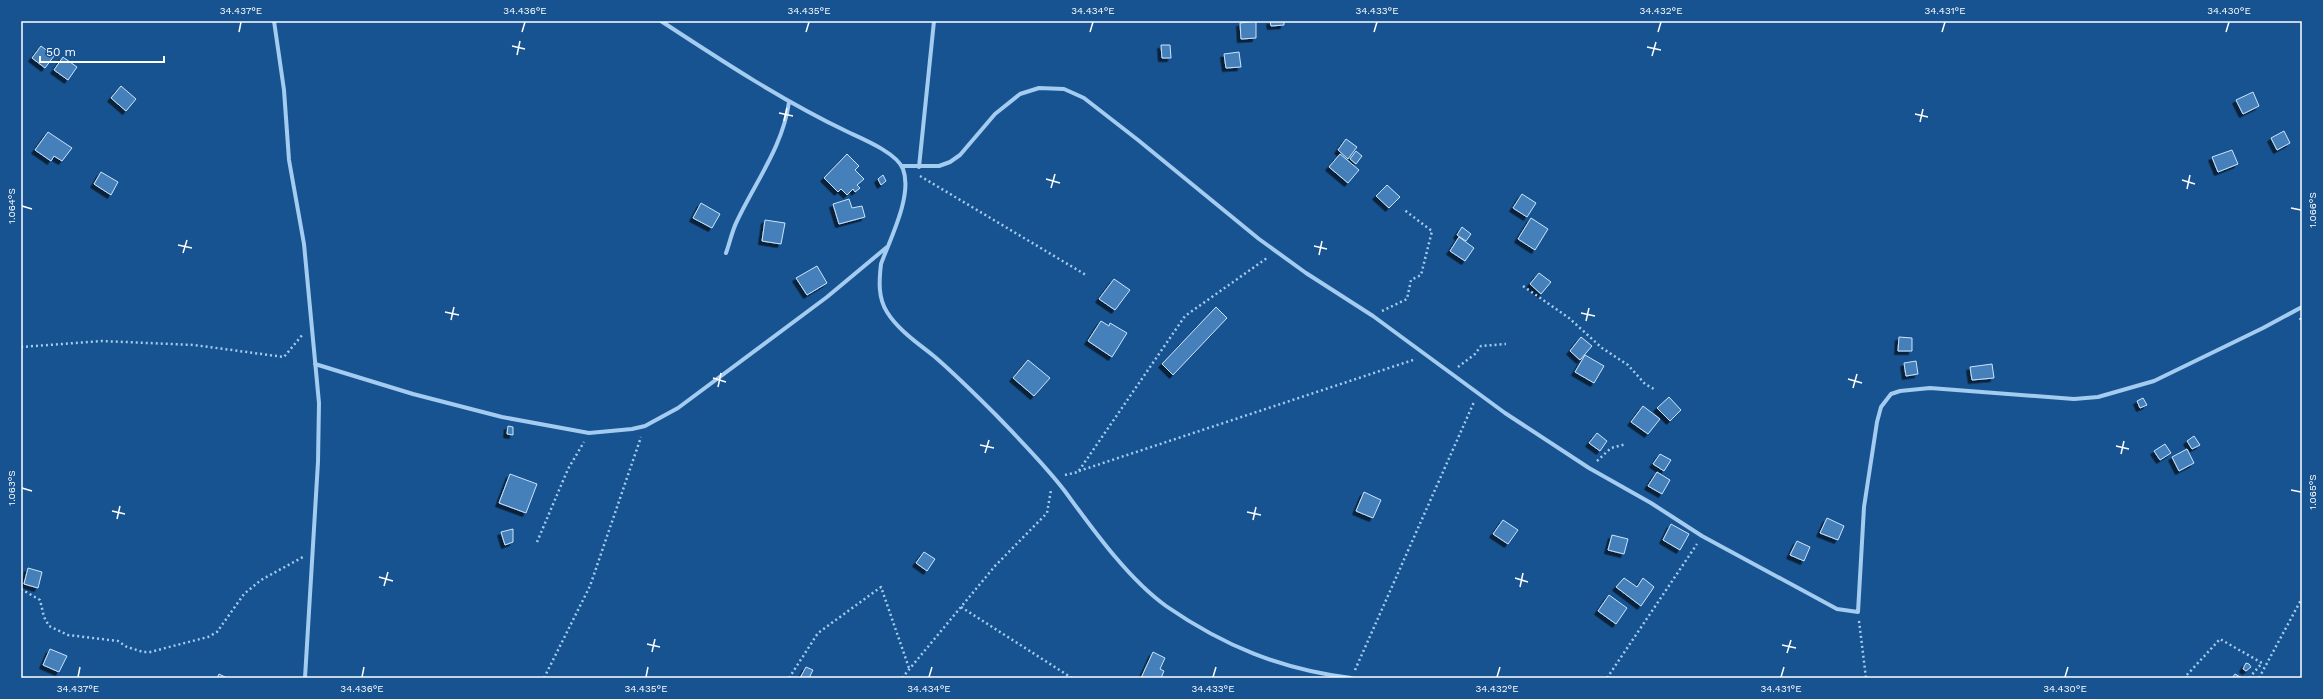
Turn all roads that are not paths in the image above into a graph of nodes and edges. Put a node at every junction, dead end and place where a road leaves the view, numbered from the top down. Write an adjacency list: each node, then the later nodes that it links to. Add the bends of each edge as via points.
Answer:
1 (274, 21): 10 (street, via 284,90 289,160 304,244)
2 (661, 21): 4 (street)
3 (934, 21): 6 (street)
4 (789, 102): 5 (street, via 882,150); 8 (street, via 787,116 774,152 736,222)
5 (902, 166): 6 (street); 7 (street, via 905,191)
6 (919, 167): 9 (street, via 939,166 960,155 995,114 1015,97 1039,88 1064,89 1084,98 1227,214 1306,273 1373,316 1449,373 1589,468 1702,536 1837,609 1858,612 1864,508 1877,422 1882,407 1891,394 1930,388 2074,399 2098,397 2154,381)
7 (888, 246): 10 (street, via 827,297 708,386 678,408 646,426 614,432 589,433 502,417 412,394); 12 (street, via 881,264 880,284 882,302 888,314 980,399 1053,477 1122,564 1164,604 1226,642 1276,663 1312,673)
8 (726, 253)
9 (2302, 307)
10 (315, 364): 11 (street, via 319,403)
11 (305, 678)
12 (1351, 678)

